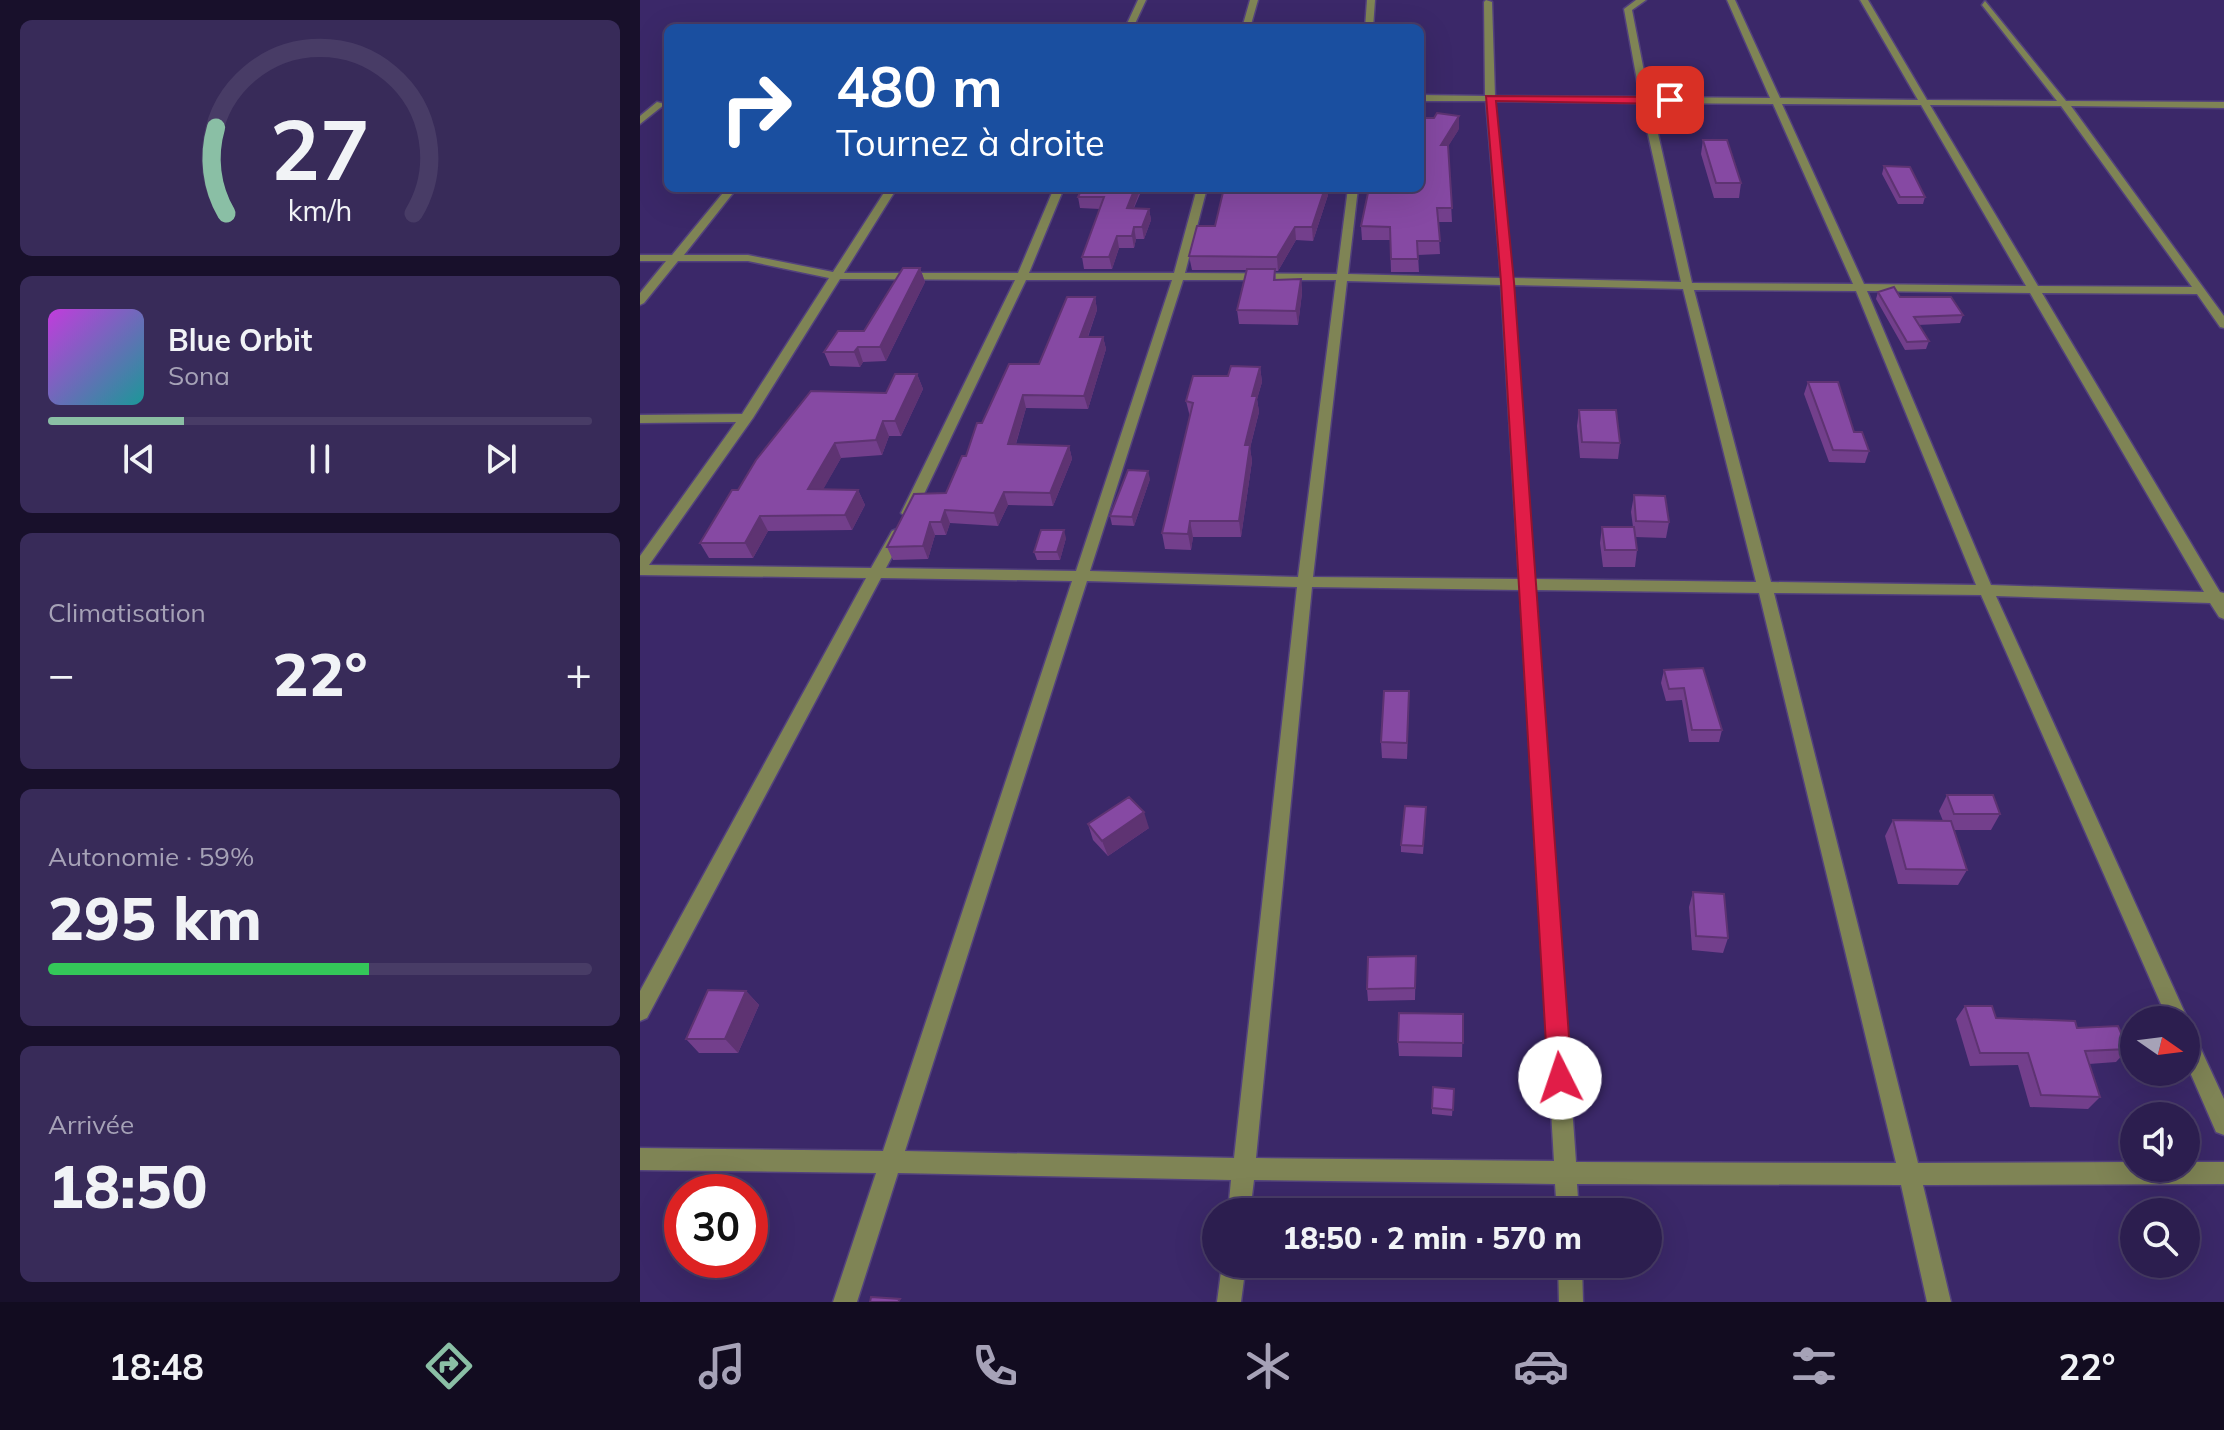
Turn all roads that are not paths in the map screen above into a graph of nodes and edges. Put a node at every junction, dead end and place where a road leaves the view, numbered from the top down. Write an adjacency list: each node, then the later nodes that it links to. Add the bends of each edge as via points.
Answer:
1 (1142, 0): 9 (street)
2 (1254, 0): 10 (street)
3 (1371, 0): 11 (street)
4 (1642, 0): 14 (street, via 1628,9)
5 (1731, 0): 15 (street)
6 (1864, 0): 17 (street)
7 (1488, 2): 13 (street)
8 (1985, 3): 18 (street)
9 (1131, 24)
10 (1247, 24)
11 (1369, 24)
12 (1424, 98): 13 (street)
13 (1490, 98): 14 (street); 32 (street)
14 (1644, 100): 15 (street); 33 (street)
15 (1774, 101): 17 (street); 34 (street)
16 (660, 104): 20 (street)
17 (1922, 104): 18 (street); 35 (street)
18 (2064, 104): 19 (street); 36 (street)
19 (2224, 105)
20 (640, 121)
21 (729, 192): 27 (street)
22 (890, 192): 28 (street)
23 (1057, 192): 30 (street)
24 (1201, 192): 29 (street)
25 (1353, 192): 31 (street)
26 (640, 258): 27 (street)
27 (674, 259): 28 (street, via 748,258); 37 (street)
28 (837, 276): 30 (street); 39 (street)
29 (1179, 276): 30 (street); 31 (street); 43 (street)
30 (1022, 277): 42 (street)
31 (1342, 277): 32 (street); 44 (street)
32 (1507, 282): 33 (street); 45 (street)
33 (1686, 286): 34 (street); 46 (street)
34 (1861, 288): 35 (street); 47 (street)
35 (2032, 288): 36 (street); 48 (street)
36 (2200, 291): 38 (street)
37 (640, 301)
38 (2224, 324)
39 (746, 418): 40 (street); 41 (street)
40 (640, 419)
41 (640, 569): 42 (street)
42 (878, 574): 43 (street); 51 (street)
43 (1080, 576): 44 (street); 55 (street)
44 (1305, 582): 45 (street); 56 (street)
45 (1528, 585): 46 (street); 57 (street)
46 (1765, 587): 47 (street); 59 (street)
47 (1986, 590): 48 (street); 50 (street)
48 (2220, 598): 49 (street)
49 (2224, 613)
50 (2172, 1006)
51 (640, 1011)
52 (2200, 1070): 53 (street)
53 (2224, 1124)
54 (640, 1159): 55 (street)
55 (892, 1160): 56 (street); 64 (street)
56 (1244, 1169): 57 (street); 60 (street)
57 (1566, 1170): 59 (street); 61 (street)
58 (2224, 1173): 59 (street)
59 (1910, 1174): 67 (street)
60 (1241, 1198)
61 (1567, 1198)
62 (1232, 1278): 65 (street)
63 (1570, 1278): 66 (street)
64 (845, 1302)
65 (1229, 1302)
66 (1571, 1302)
67 (1939, 1302)

